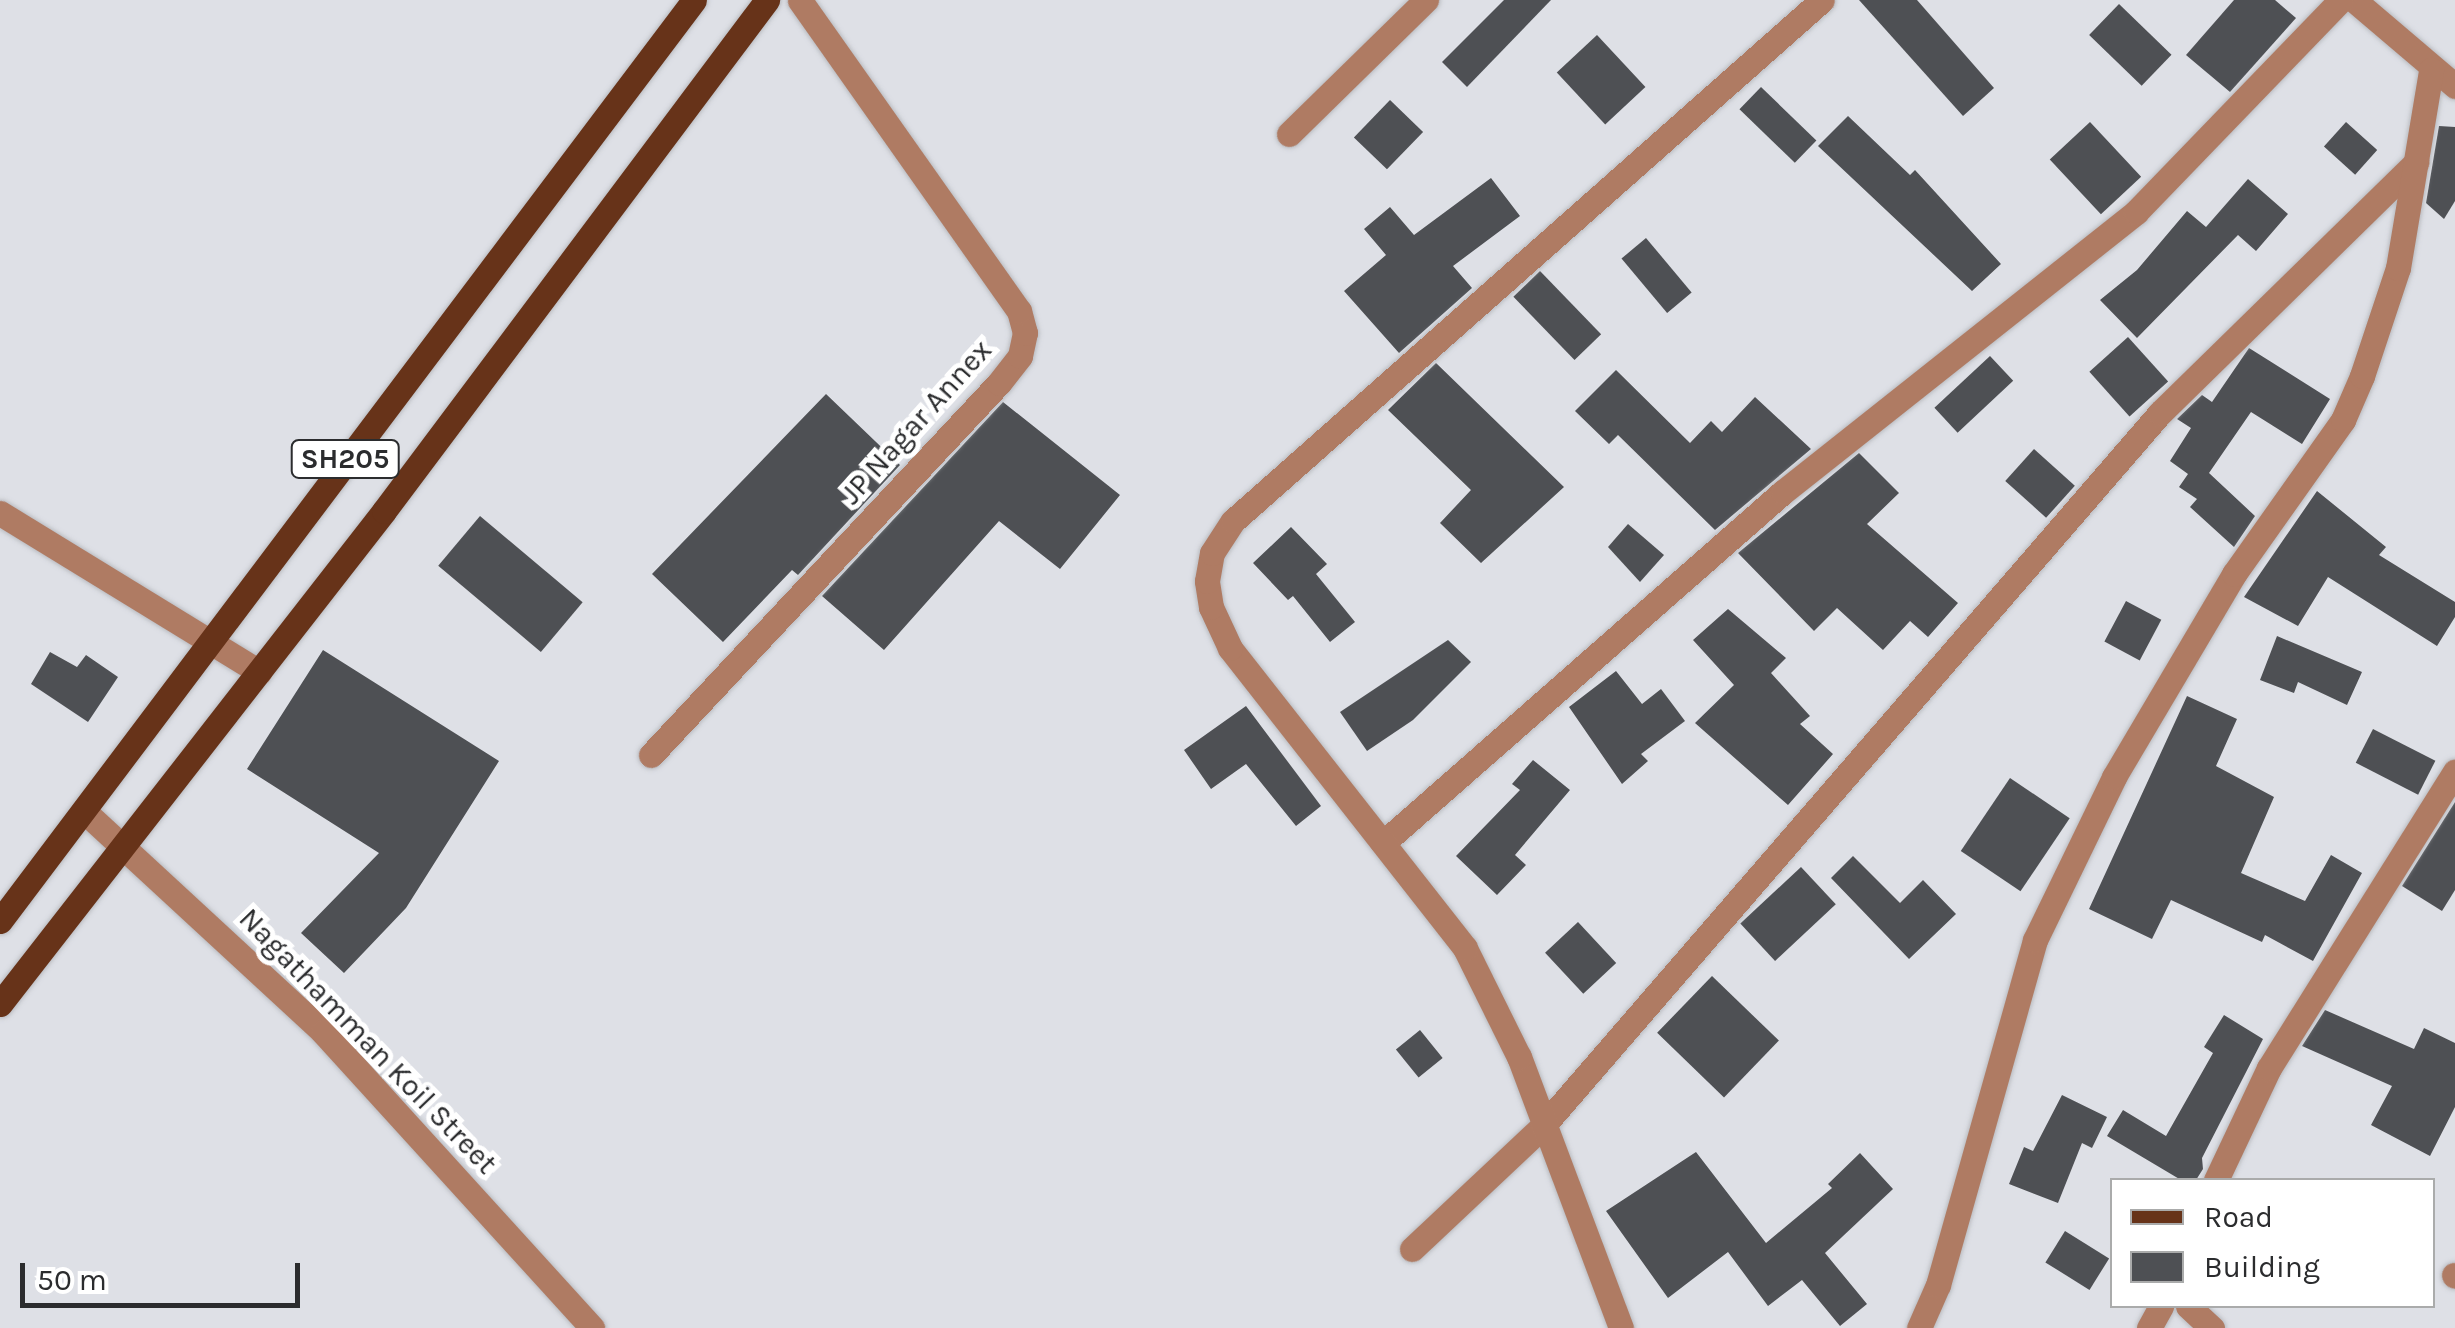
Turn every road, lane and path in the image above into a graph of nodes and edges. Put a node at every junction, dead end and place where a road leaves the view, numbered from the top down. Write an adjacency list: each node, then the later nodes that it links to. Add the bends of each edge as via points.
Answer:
1 (694, 0): 13 (main road, SH205)
2 (767, 0): 14 (main road)
3 (800, 0): 15 (street, JP Nagar Annex, via 1018,310 1025,333 1020,356 999,383)
4 (1426, 0): 10 (street)
5 (1822, 0): 19 (street, via 1233,522 1212,554 1210,607 1230,648)
6 (2341, 0): 19 (street, via 2136,212 1783,492)
7 (2354, 0): 8 (street)
8 (2431, 70): 9 (street); 11 (street)
9 (2455, 86)
10 (1289, 134)
11 (2416, 162): 22 (street, via 2160,412); 28 (street, via 2398,268 2343,420 2204,624 2114,777 2036,940 1938,1285)
12 (0, 514): 13 (street)
13 (208, 640): 14 (street); 17 (main road, SH205)
14 (259, 672): 18 (main road)
15 (651, 755)
16 (2455, 771): 23 (street, via 2269,1068)
17 (85, 812): 18 (street, Nagathamman Koil Street); 20 (main road, SH205)
18 (125, 843): 21 (main road); 26 (street, Nagathamman Koil Street, via 322,1032)
19 (1383, 843): 22 (street, via 1466,948 1519,1057)
20 (0, 921)
21 (0, 1004)
22 (1543, 1126): 24 (street); 27 (street)
23 (2217, 1178)
24 (1412, 1249)
25 (2190, 1308): 29 (street)
26 (592, 1328)
27 (1621, 1328)
28 (1919, 1328)
29 (2212, 1328)

